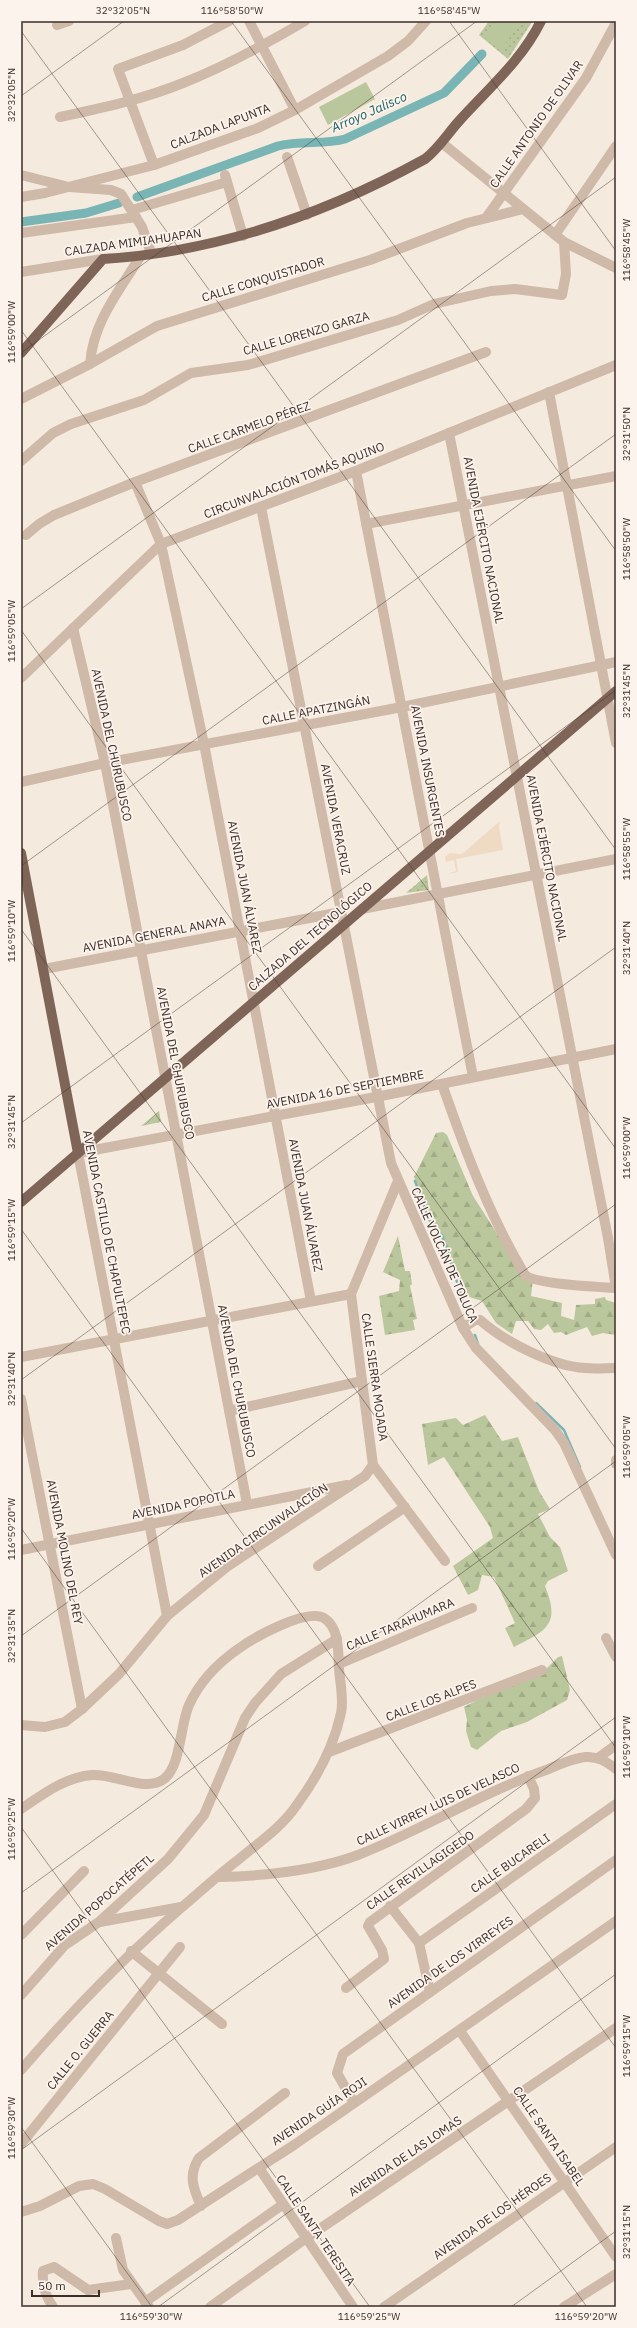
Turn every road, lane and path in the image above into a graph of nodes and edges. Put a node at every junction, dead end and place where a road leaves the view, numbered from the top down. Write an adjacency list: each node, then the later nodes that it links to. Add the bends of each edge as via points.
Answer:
1 (69, 21): 8 (street)
2 (229, 21): 10 (street, via 183,45 118,69)
3 (249, 21): 9 (street)
4 (305, 21): 9 (street)
5 (426, 21): 11 (street, CALZADA LAPUNTA, via 398,49)
6 (540, 21): 13 (main road, CALZADA MIMIAHUAPAN, via 508,69)
7 (616, 23): 19 (street, CALLE ANTONIO DE OLIVAR, via 586,78)
8 (57, 25)
9 (263, 46): 10 (street, via 183,83); 11 (street)
10 (130, 101): 12 (street); 16 (street)
11 (295, 110): 16 (street, CALZADA LAPUNTA, via 258,128)
12 (60, 117)
13 (442, 143): 19 (street); 23 (main road, CALZADA MIMIAHUAPAN, via 416,164)
14 (616, 146): 26 (street)
15 (287, 157): 23 (street)
16 (154, 165): 18 (street, CALZADA LAPUNTA)
17 (21, 175): 18 (street)
18 (69, 187): 20 (street, CALZADA LAPUNTA); 22 (street, via 117,192)
19 (504, 192): 21 (street); 24 (street, CALLE ANTONIO DE OLIVAR)
20 (21, 197)
21 (523, 209): 24 (street, CALLE CONQUISTADOR); 26 (street)
22 (134, 214): 25 (street); 27 (street, via 226,179); 29 (street, via 142,227)
23 (308, 215): 27 (main road, CALZADA MIMIAHUAPAN)
24 (486, 218): 36 (street, CALLE CONQUISTADOR, via 370,260 156,326)
25 (21, 233)
26 (555, 235): 28 (street)
27 (244, 236): 29 (main road, CALZADA MIMIAHUAPAN, via 223,242)
28 (564, 242): 32 (street); 41 (street, CALLE LORENZO GARZA, via 566,274 562,295 515,290 491,292 434,304 398,320 256,363 191,373 144,400 71,424 53,433)
29 (151, 253): 30 (main road, CALZADA MIMIAHUAPAN)
30 (140, 256): 31 (main road, CALZADA MIMIAHUAPAN); 36 (street, via 97,328 91,347)
31 (103, 259): 33 (street, CALZADA MIMIAHUAPAN); 35 (main road)
32 (616, 268)
33 (22, 273)
34 (486, 352): 44 (street, CALLE CARMELO PÉREZ)
35 (21, 353)
36 (90, 364): 39 (street, CALLE CONQUISTADOR)
37 (616, 365): 38 (street, CIRCUNVALACIÓN TOMÁS AQUINO)
38 (549, 392): 40 (street, CIRCUNVALACIÓN TOMÁS AQUINO); 45 (street)
39 (21, 399)
40 (449, 433): 42 (street, CIRCUNVALACIÓN TOMÁS AQUINO); 46 (street, AVENIDA EJÉRCITO NACIONAL)
41 (21, 461)
42 (356, 471): 47 (street, CIRCUNVALACIÓN TOMÁS AQUINO); 48 (street, AVENIDA INSURGENTES)
43 (616, 476): 45 (street)
44 (135, 482): 49 (street, CALLE CARMELO PÉREZ, via 54,515); 50 (street, AVENIDA JUAN ÁLVAREZ)
45 (567, 485): 46 (street); 53 (street)
46 (464, 505): 48 (street); 55 (street, AVENIDA EJÉRCITO NACIONAL)
47 (261, 507): 50 (street, CIRCUNVALACIÓN TOMÁS AQUINO); 59 (street, AVENIDA VERACRUZ)
48 (366, 524): 58 (street, AVENIDA INSURGENTES)
49 (26, 535)
50 (161, 544): 51 (street, CIRCUNVALACIÓN TOMÁS AQUINO); 61 (street, AVENIDA JUAN ÁLVAREZ)
51 (73, 628): 54 (street, CIRCUNVALACIÓN TOMÁS AQUINO); 62 (street, AVENIDA DEL CHURUBUSCO)
52 (616, 662): 53 (street, CALLE APATZINGÁN)
53 (602, 665): 55 (street, CALLE APATZINGÁN); 57 (street)
54 (21, 678)
55 (500, 687): 58 (street, CALLE APATZINGÁN); 63 (street, AVENIDA EJÉRCITO NACIONAL)
56 (616, 691): 57 (main road, CALZADA DEL TECNOLÓGICO)
57 (608, 698): 60 (street); 63 (main road, CALZADA DEL TECNOLÓGICO)
58 (402, 707): 59 (street, CALLE APATZINGÁN); 65 (street, AVENIDA INSURGENTES)
59 (304, 725): 61 (street, CALLE APATZINGÁN); 71 (street, AVENIDA VERACRUZ)
60 (616, 743)
61 (204, 744): 62 (street, CALLE APATZINGÁN); 73 (street, AVENIDA JUAN ÁLVAREZ)
62 (105, 763): 64 (street, CALLE APATZINGÁN); 74 (street, AVENIDA DEL CHURUBUSCO)
63 (518, 775): 65 (main road, CALZADA DEL TECNOLÓGICO); 68 (street, AVENIDA EJÉRCITO NACIONAL)
64 (21, 782)
65 (430, 851): 69 (street, AVENIDA INSURGENTES); 70 (main road, CALZADA DEL TECNOLÓGICO)
66 (21, 853): 75 (main road, AVENIDA CASTILLO DE CHAPULTEPEC)
67 (616, 859): 68 (street)
68 (537, 874): 69 (street); 78 (street, AVENIDA EJÉRCITO NACIONAL)
69 (439, 894): 70 (street); 79 (street, AVENIDA INSURGENTES)
70 (362, 909): 72 (main road, CALZADA DEL TECNOLÓGICO)
71 (340, 912): 72 (street, AVENIDA VERACRUZ); 73 (street, AVENIDA GENERAL ANAYA)
72 (344, 925): 76 (main road, CALZADA DEL TECNOLÓGICO); 82 (street, AVENIDA VERACRUZ)
73 (240, 931): 74 (street, AVENIDA GENERAL ANAYA); 76 (street, AVENIDA JUAN ÁLVAREZ)
74 (141, 950): 75 (street, AVENIDA GENERAL ANAYA); 80 (street, AVENIDA DEL CHURUBUSCO)
75 (44, 969): 85 (main road, AVENIDA CASTILLO DE CHAPULTEPEC)
76 (253, 1002): 80 (main road, CALZADA DEL TECNOLÓGICO); 83 (street, AVENIDA JUAN ÁLVAREZ)
77 (616, 1049): 78 (street, AVENIDA 16 DE SEPTIEMBRE)
78 (573, 1057): 79 (street, AVENIDA 16 DE SEPTIEMBRE); 88 (street, AVENIDA EJÉRCITO NACIONAL)
79 (473, 1077): 81 (street, AVENIDA 16 DE SEPTIEMBRE)
80 (165, 1078): 84 (street, AVENIDA DEL CHURUBUSCO); 85 (main road, CALZADA DEL TECNOLÓGICO)
81 (442, 1084): 82 (street, AVENIDA 16 DE SEPTIEMBRE); 89 (street, via 482,1192 525,1275 530,1279 543,1281)
82 (376, 1097): 83 (street, AVENIDA 16 DE SEPTIEMBRE); 86 (street, AVENIDA VERACRUZ, via 391,1163)
83 (275, 1115): 84 (street, AVENIDA 16 DE SEPTIEMBRE); 91 (street, AVENIDA JUAN ÁLVAREZ)
84 (176, 1135): 85 (street, AVENIDA 16 DE SEPTIEMBRE); 92 (street, AVENIDA DEL CHURUBUSCO)
85 (78, 1153): 87 (main road, CALZADA DEL TECNOLÓGICO); 94 (street, AVENIDA CASTILLO DE CHAPULTEPEC)
86 (398, 1181): 90 (street, CALLE SIERRA MOJADA); 93 (street, CALLE VOLCÁN DE TOLUCA)
87 (21, 1202)
88 (612, 1237): 89 (street, AVENIDA EJÉRCITO NACIONAL)
89 (616, 1288)
90 (351, 1294): 91 (street); 97 (street, CALLE SIERRA MOJADA)
91 (312, 1301): 92 (street)
92 (212, 1320): 94 (street); 99 (street, AVENIDA DEL CHURUBUSCO)
93 (462, 1328): 96 (street, via 475,1320 480,1320 492,1331 561,1364 585,1368); 109 (street, CALLE VOLCÁN DE TOLUCA, via 476,1348 564,1443)
94 (114, 1340): 95 (street); 106 (street, AVENIDA CASTILLO DE CHAPULTEPEC)
95 (21, 1358)
96 (616, 1368)
97 (362, 1381): 99 (street); 102 (street, CALLE SIERRA MOJADA)
98 (21, 1399): 107 (street, AVENIDA MOLINO DEL REY)
99 (229, 1411): 104 (street, AVENIDA DEL CHURUBUSCO)
100 (616, 1460): 101 (street)
101 (616, 1464)
102 (374, 1465): 103 (street, AVENIDA CIRCUNVALACIÓN, via 365,1476); 105 (street, CALLE SIERRA MOJADA)
103 (351, 1484): 104 (street, AVENIDA POPOTLA); 113 (street, AVENIDA CIRCUNVALACIÓN, via 228,1566)
104 (247, 1504): 106 (street, AVENIDA POPOTLA)
105 (405, 1507): 110 (street, CALLE SIERRA MOJADA); 111 (street)
106 (149, 1525): 107 (street, AVENIDA POPOTLA); 113 (street, AVENIDA CASTILLO DE CHAPULTEPEC)
107 (51, 1544): 108 (street, AVENIDA POPOTLA); 119 (street, AVENIDA MOLINO DEL REY)
108 (21, 1550)
109 (616, 1555)
110 (445, 1562)
111 (318, 1566)
112 (472, 1608): 117 (street, CALLE TARAHUMARA)
113 (167, 1616): 119 (street, AVENIDA CIRCUNVALACIÓN, via 119,1674)
114 (606, 1638): 116 (street)
115 (337, 1639): 117 (street); 127 (street, via 335,1631 325,1619 318,1616 292,1620 238,1649 212,1672 195,1694 185,1717 173,1769 161,1781 145,1783 104,1776 84,1776 57,1786); 134 (street, AVENIDA POPOCATÉPETL, via 281,1674 266,1689 245,1718 201,1820 168,1859)
116 (616, 1657)
117 (339, 1664): 122 (street, via 342,1711)
118 (542, 1670): 122 (street, CALLE LOS ALPES)
119 (82, 1709): 120 (street, AVENIDA CIRCUNVALACIÓN, via 61,1724 45,1727)
120 (21, 1725)
121 (616, 1745): 123 (street)
122 (329, 1752): 130 (street, via 297,1806)
123 (598, 1758): 124 (street); 125 (street, CALLE VIRREY LUIS DE VELASCO, via 578,1758)
124 (616, 1769)
125 (528, 1776): 130 (street, CALLE VIRREY LUIS DE VELASCO, via 409,1833 336,1862 273,1873); 132 (street, CALLE REVILLAGIGEDO, via 535,1798 526,1809 453,1864)
126 (616, 1804): 136 (street, CALLE BUCARELI)
127 (21, 1809)
128 (616, 1860): 141 (street, AVENIDA DE LOS VIRREYES)
129 (84, 1871): 135 (street)
130 (218, 1877): 131 (street)
131 (182, 1906): 134 (street); 138 (street)
132 (390, 1906): 136 (street); 140 (street, CALLE REVILLAGIGEDO, via 368,1926 382,1950 384,1959)
133 (616, 1921): 145 (street, AVENIDA GUÍA ROJI)
134 (99, 1922): 142 (street, AVENIDA POPOCATÉPETL, via 65,1946)
135 (21, 1935)
136 (419, 1944): 141 (street)
137 (180, 1947): 139 (street, CALLE O. GUERRA)
138 (131, 1951): 139 (street); 146 (street)
139 (160, 1973): 143 (street); 150 (street, CALLE O. GUERRA)
140 (346, 1988)
141 (430, 1992): 149 (street, AVENIDA DE LOS VIRREYES, via 343,2054 337,2073)
142 (21, 1994)
143 (222, 2024)
144 (616, 2028): 148 (street, AVENIDA DE LAS LOMAS)
145 (460, 2031): 148 (street, CALLE SANTA ISABEL); 149 (street, AVENIDA GUÍA ROJI)
146 (21, 2070)
147 (285, 2093): 155 (street, via 199,2158 193,2167 191,2180)
148 (510, 2101): 153 (street, CALLE SANTA ISABEL); 158 (street, AVENIDA DE LAS LOMAS)
149 (354, 2104): 152 (street, AVENIDA GUÍA ROJI)
150 (21, 2144)
151 (616, 2147): 153 (street, AVENIDA DE LOS HÉROES)
152 (259, 2168): 154 (street, CALLE SANTA TERESITA); 155 (street, AVENIDA GUÍA ROJI)
153 (565, 2182): 159 (street, CALLE SANTA ISABEL); 166 (street, AVENIDA DE LOS HÉROES)
154 (282, 2205): 158 (street, CALLE SANTA TERESITA); 162 (street)
155 (201, 2206): 156 (street, AVENIDA GUÍA ROJI, via 166,2224 106,2189 85,2184 40,2206)
156 (21, 2212)
157 (116, 2238): 161 (street, via 123,2270)
158 (305, 2239): 164 (street, AVENIDA DE LAS LOMAS); 165 (street, CALLE SANTA TERESITA)
159 (616, 2257)
160 (616, 2274): 167 (street)
161 (132, 2284): 162 (street); 163 (street, via 88,2290 54,2267 46,2268 42,2281 46,2296)
162 (147, 2304)
163 (53, 2307)
164 (210, 2307)
165 (353, 2307)
166 (384, 2307)
167 (564, 2307)

